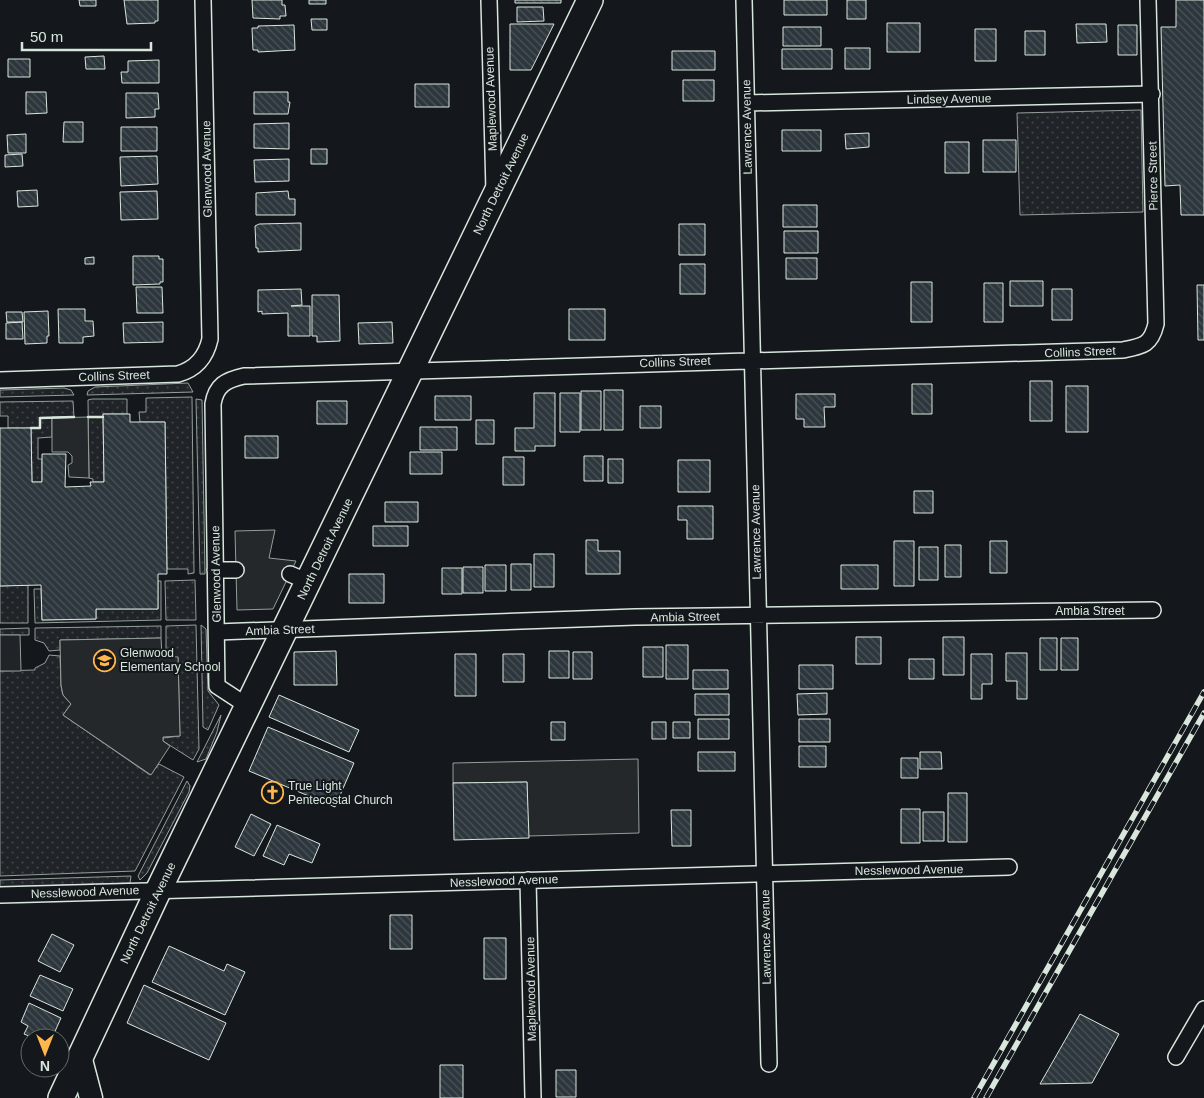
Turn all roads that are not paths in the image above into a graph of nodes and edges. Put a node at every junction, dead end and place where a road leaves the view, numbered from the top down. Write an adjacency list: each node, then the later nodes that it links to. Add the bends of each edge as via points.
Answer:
1 (203, 0): 9 (street, Glenwood Avenue)
2 (489, 0): 8 (street, Maplewood Avenue)
3 (590, 0): 8 (main road, North Detroit Avenue)
4 (744, 0): 7 (street, Lawrence Avenue)
5 (1148, 0): 6 (street, Pierce Street)
6 (1152, 94): 7 (street, Lindsey Avenue); 10 (street, Pierce Street, via 1156,324 1152,338)
7 (747, 103): 11 (street, Lawrence Avenue)
8 (495, 198): 12 (main road, North Detroit Avenue)
9 (210, 339): 13 (street, Collins Street, via 200,362 178,374)
10 (1142, 346): 11 (street, Collins Street, via 1123,350)
11 (752, 360): 12 (street, Collins Street); 18 (street, Lawrence Avenue)
12 (412, 370): 14 (street, Collins Street, via 244,376 225,381); 19 (main road, North Detroit Avenue, via 300,578)
13 (0, 380)
14 (215, 394): 15 (street, Glenwood Avenue)
15 (216, 570): 16 (street); 20 (street, Glenwood Avenue)
16 (236, 570)
17 (1153, 610): 18 (street, Ambia Street)
18 (758, 615): 19 (street, Ambia Street); 23 (street, Lawrence Avenue)
19 (286, 629): 20 (street, Ambia Street); 21 (main road, North Detroit Avenue)
20 (216, 632): 21 (street, Glenwood Avenue, via 217,686)
21 (249, 707): 25 (main road, North Detroit Avenue)
22 (1009, 867): 23 (street, Nesslewood Avenue)
23 (764, 874): 24 (street, Nesslewood Avenue); 30 (street, Lawrence Avenue)
24 (528, 880): 25 (street, Nesslewood Avenue); 33 (street, Maplewood Avenue)
25 (159, 889): 26 (street, Nesslewood Avenue); 28 (main road, North Detroit Avenue)
26 (0, 895)
27 (1204, 1009): 29 (street)
28 (80, 1056): 31 (main road, North Detroit Avenue); 32 (main road)
29 (1176, 1058)
30 (769, 1064)
31 (61, 1098)
32 (91, 1098)
33 (534, 1098)

